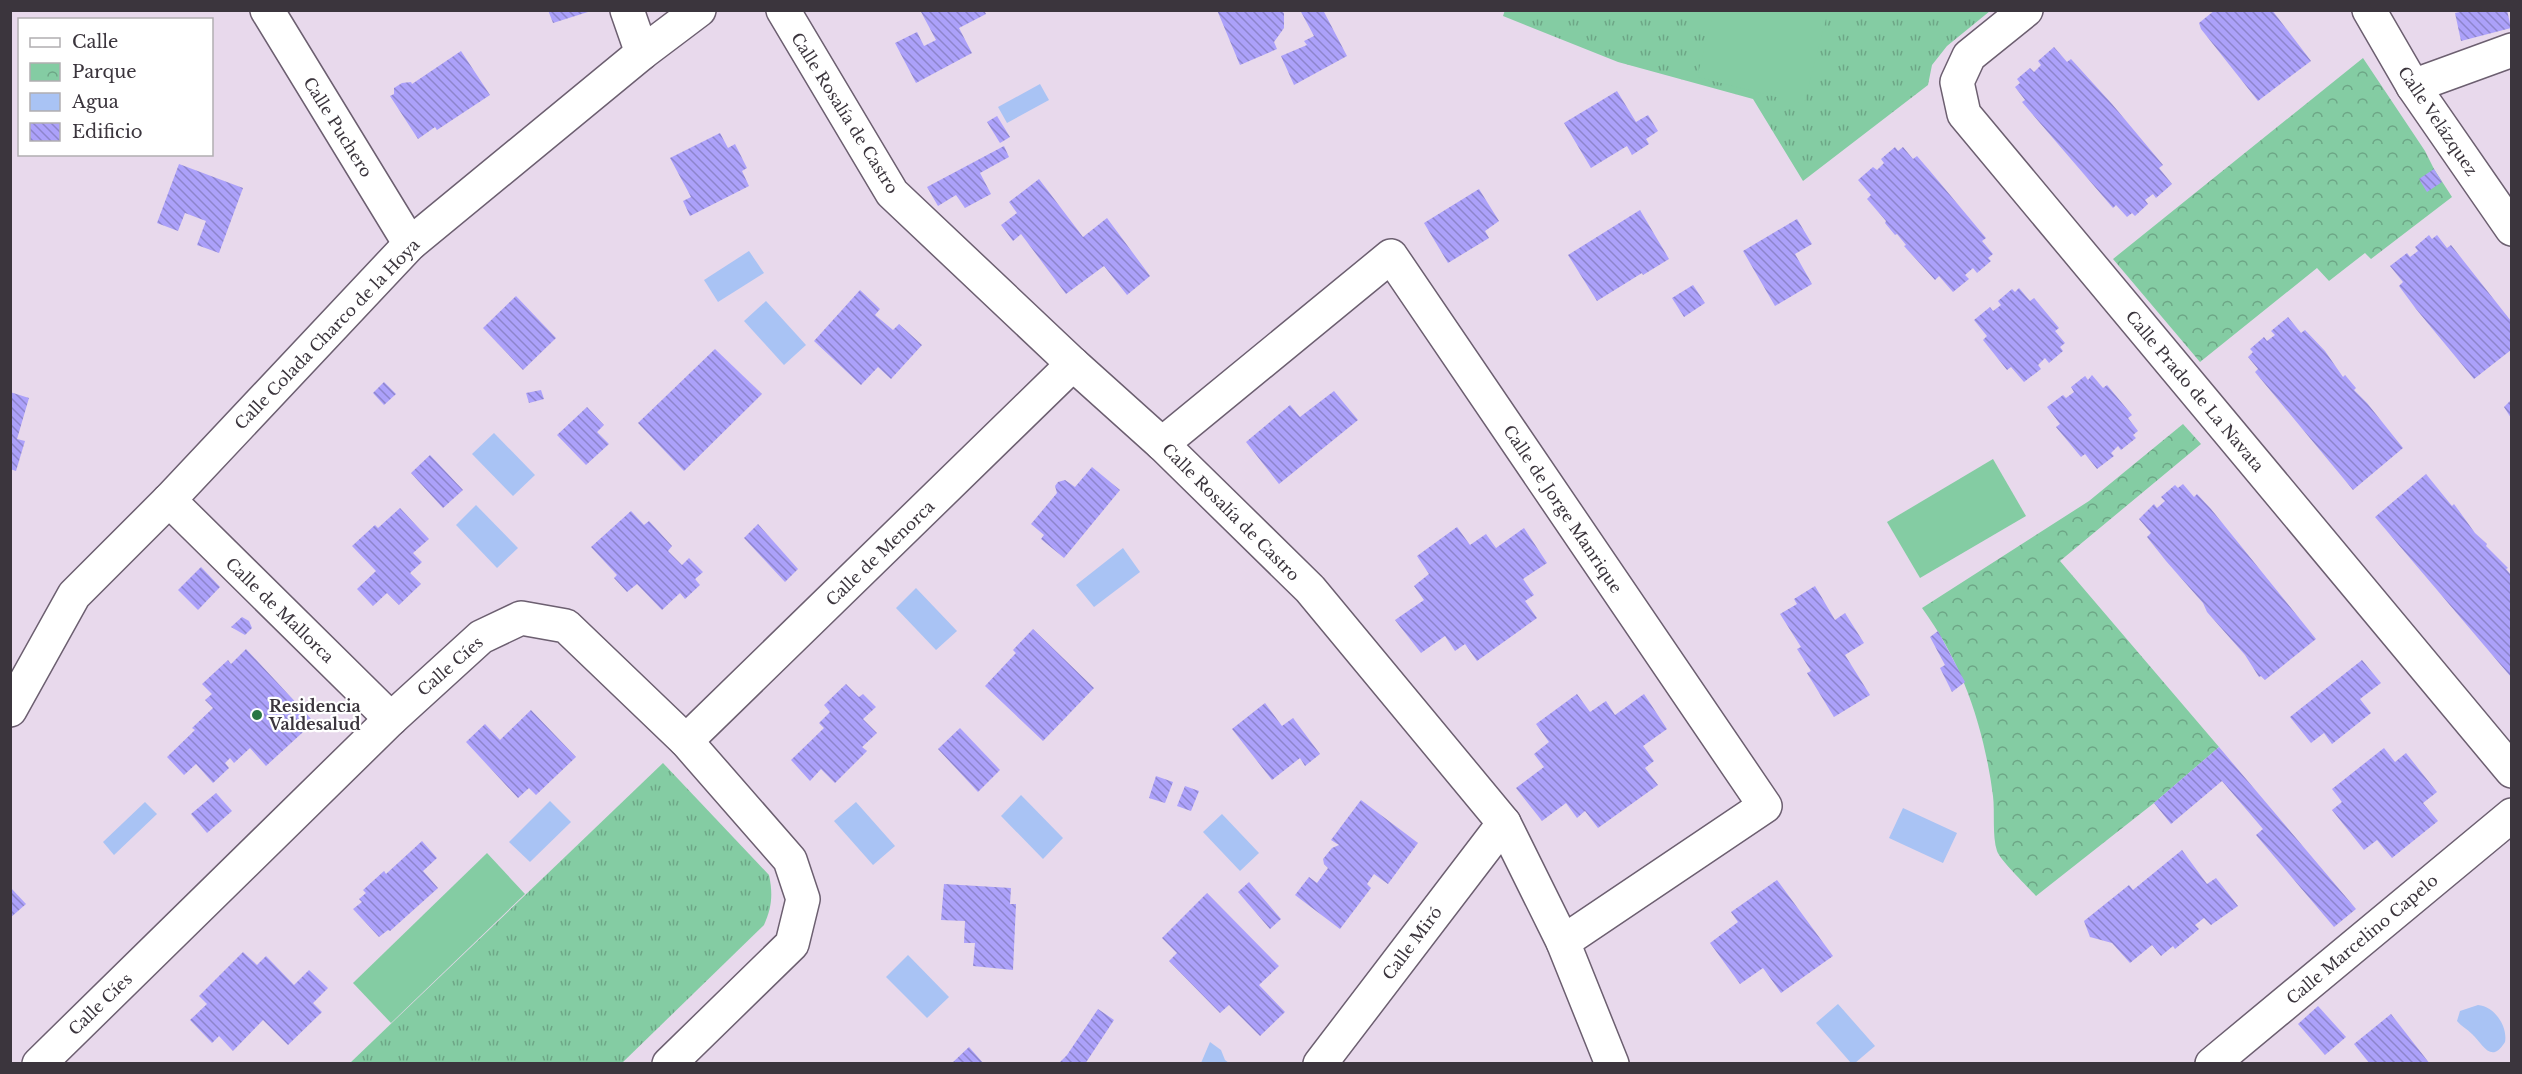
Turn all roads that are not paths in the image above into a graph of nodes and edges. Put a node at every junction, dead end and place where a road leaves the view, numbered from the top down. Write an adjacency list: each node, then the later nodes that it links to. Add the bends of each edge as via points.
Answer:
1 (267, 10): 11 (street, Calle Puchero)
2 (627, 10): 8 (street)
3 (699, 10): 8 (street, Calle Colada Charco de la Hoya)
4 (783, 10): 12 (street, Calle Rosalía de Castro, via 892,193)
5 (2026, 10): 18 (street, Calle Prado de La Navata, via 1970,56 1957,82 1964,114)
6 (2369, 10): 9 (street, Calle Velázquez)
7 (2511, 50): 9 (street)
8 (642, 53): 11 (street, Calle Colada Charco de la Hoya)
9 (2412, 86): 10 (street, Calle Velázquez)
10 (2511, 229)
11 (410, 244): 14 (street, Calle Colada Charco de la Hoya)
12 (1073, 364): 13 (street, Calle Rosalía de Castro); 17 (street, Calle de Menorca)
13 (1162, 444): 20 (street, Calle Rosalía de Castro, via 1310,589); 21 (street, Calle de Jorge Manrique, via 1391,256 1765,806)
14 (169, 500): 15 (street, Calle Colada Charco de la Hoya, via 75,595); 16 (street, Calle de Mallorca)
15 (10, 710)
16 (391, 719): 17 (street, Calle Cíes, via 481,637 521,618 566,626); 22 (street, Calle Cíes)
17 (686, 741): 23 (street, Calle Cíes, via 790,860 803,899 792,944)
18 (2511, 771)
19 (2511, 815): 26 (street, Calle Marcelino Capelo)
20 (1504, 823): 21 (street, Calle Rosalía de Castro); 24 (street, Calle Miró)
21 (1563, 942): 25 (street, Calle Rosalía de Castro)
22 (39, 1064)
23 (669, 1064)
24 (1320, 1064)
25 (1612, 1064)
26 (2212, 1064)

